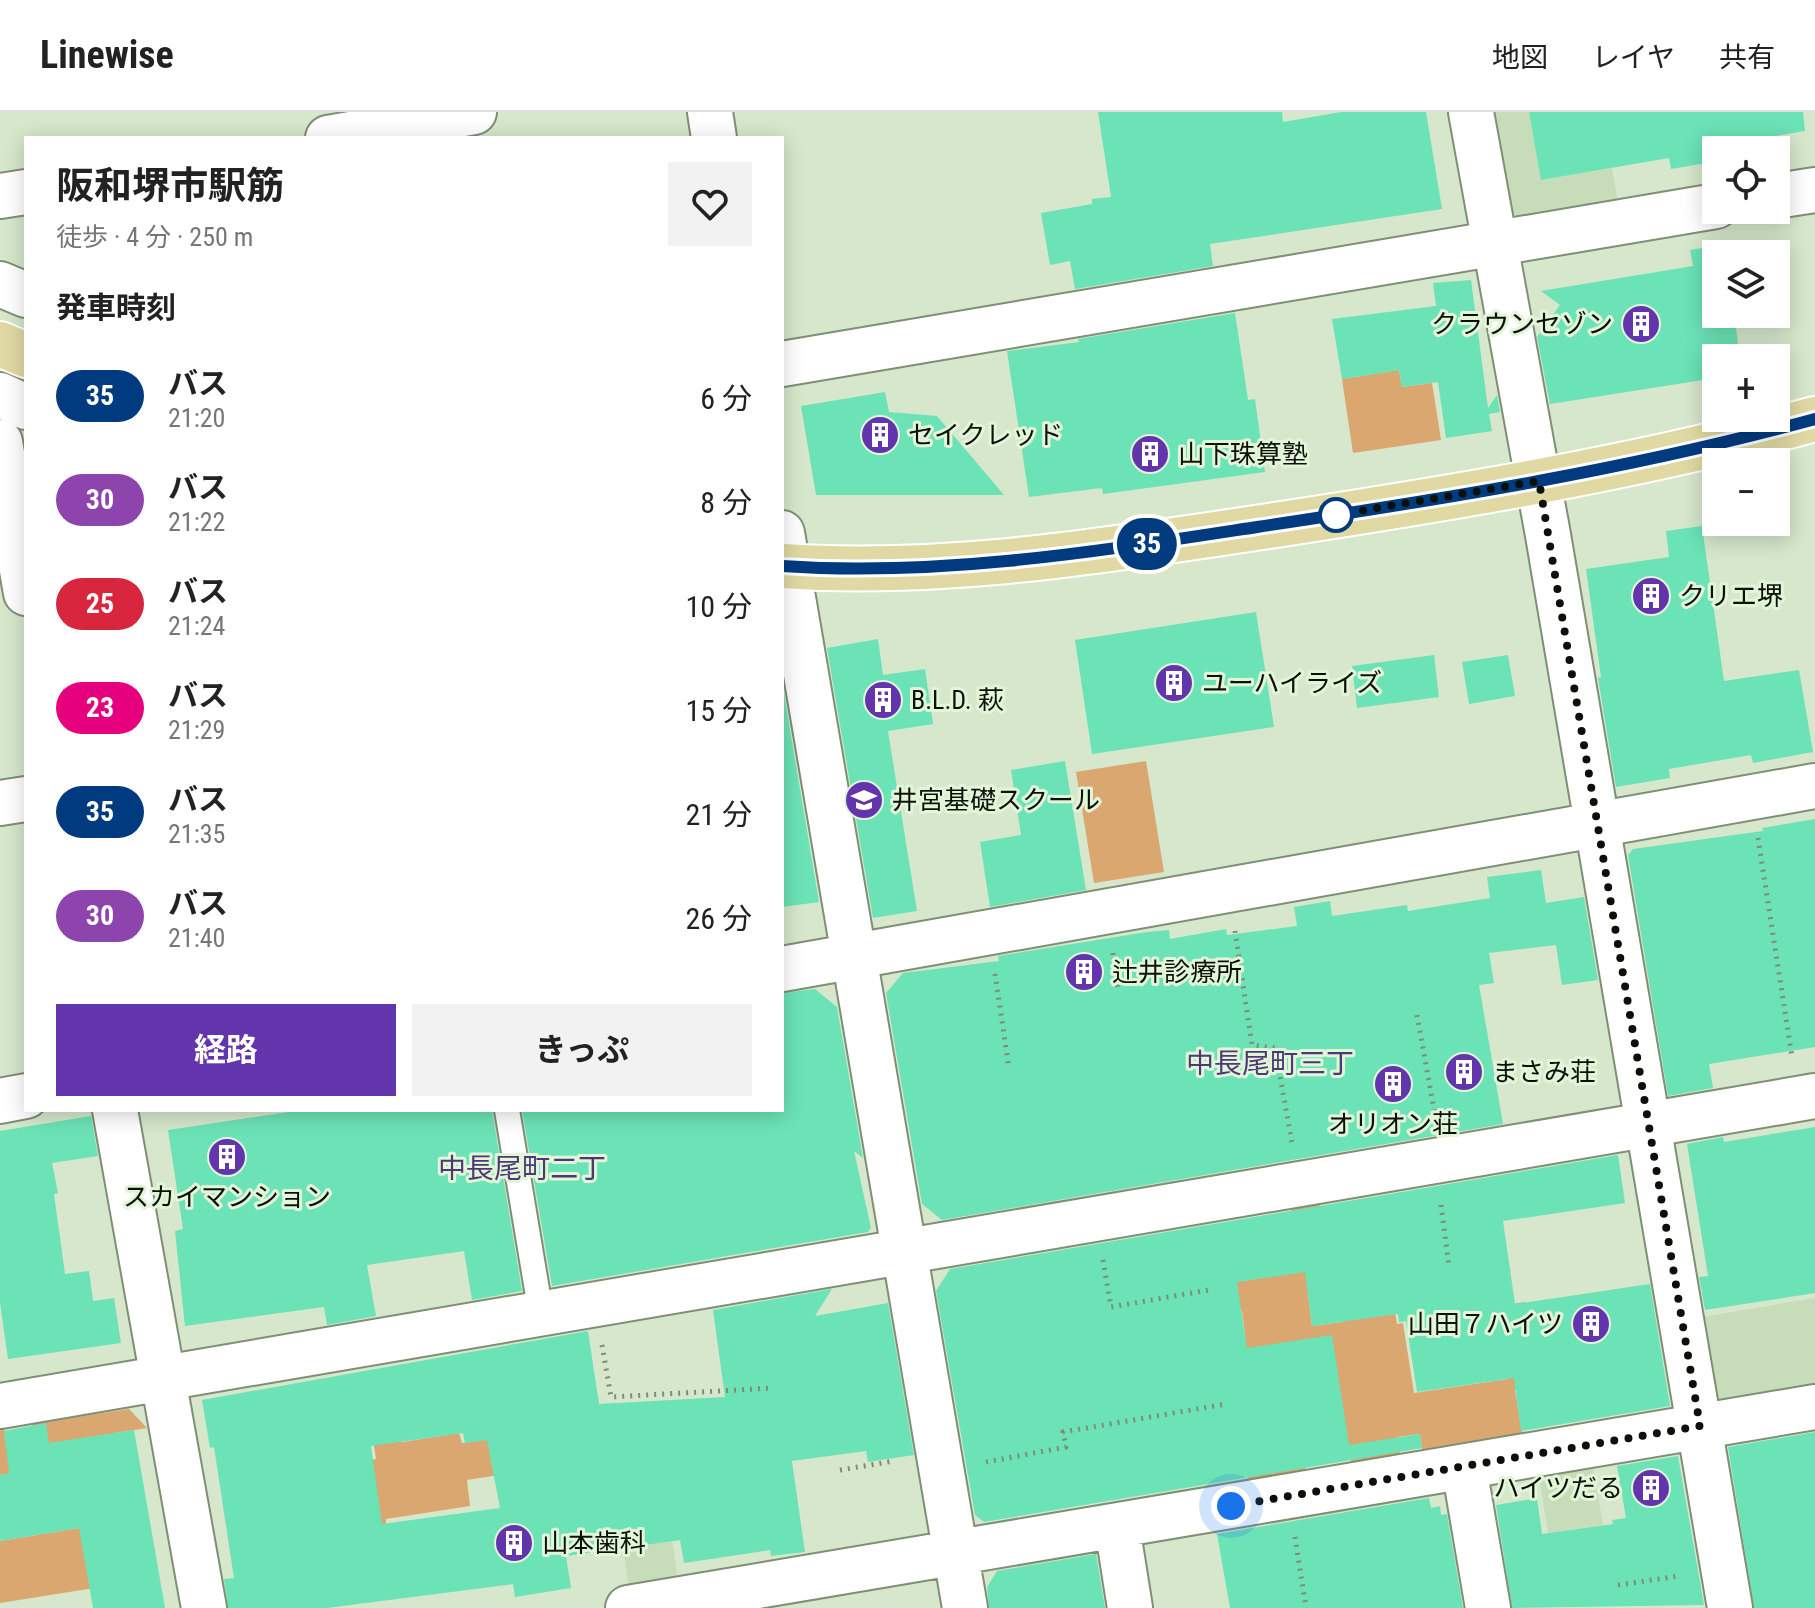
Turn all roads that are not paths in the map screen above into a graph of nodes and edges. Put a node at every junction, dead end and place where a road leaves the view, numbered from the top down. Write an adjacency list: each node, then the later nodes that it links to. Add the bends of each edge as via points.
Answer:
1 (474, 112): 4 (street)
2 (710, 112): 5 (street)
3 (1471, 112): 11 (street)
4 (339, 136)
5 (714, 136)
6 (1815, 190): 8 (street)
7 (24, 192): 9 (street)
8 (1790, 194)
9 (0, 196)
10 (1702, 208): 11 (street)
11 (1495, 244): 16 (street); 21 (street)
12 (0, 284): 13 (street)
13 (24, 294)
14 (0, 344): 15 (main road)
15 (24, 354)
16 (784, 364)
17 (0, 395): 18 (street)
18 (24, 406)
19 (1815, 419): 21 (main road)
20 (0, 442): 22 (street)
21 (1539, 481): 23 (main road, via 1050,559 927,567); 29 (street)
22 (12, 500): 24 (street)
23 (784, 555): 25 (street)
24 (24, 580)
25 (794, 672): 30 (street)
26 (1815, 786): 29 (street)
27 (24, 799): 28 (street)
28 (0, 803)
29 (1598, 825): 30 (street); 37 (street)
30 (852, 958): 31 (street); 38 (street)
31 (784, 969)
32 (24, 1096): 34 (street)
33 (1806, 1097): 37 (street)
34 (0, 1101)
35 (115, 1112): 40 (street)
36 (507, 1112): 39 (lane)
37 (1649, 1124): 38 (street); 43 (street)
38 (903, 1252): 39 (street); 46 (street)
39 (541, 1314): 40 (street)
40 (161, 1378): 41 (street); 48 (street)
41 (0, 1406)
42 (1815, 1407): 43 (street)
43 (1700, 1426): 44 (street); 47 (street)
44 (1464, 1467): 45 (street); 52 (street)
45 (1117, 1526): 46 (street); 51 (street)
46 (957, 1554): 49 (street); 50 (street)
47 (1727, 1588)
48 (204, 1608)
49 (628, 1608)
50 (965, 1608)
51 (1130, 1608)
52 (1488, 1608)

